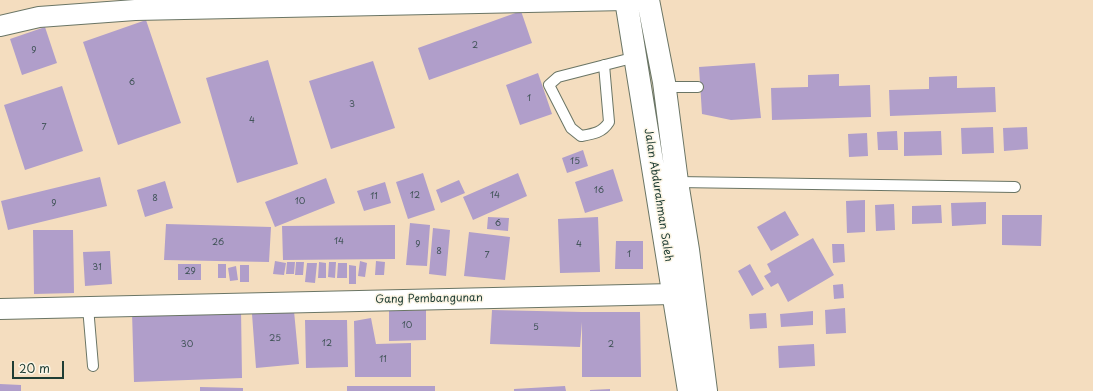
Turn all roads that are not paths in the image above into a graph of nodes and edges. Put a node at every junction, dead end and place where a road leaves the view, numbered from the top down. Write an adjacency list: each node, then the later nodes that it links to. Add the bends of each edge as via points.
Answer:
1 (626, 0): 3 (street, via 135,10 38,17); 4 (street, Jalan Abdurahman Saleh)
2 (648, 0): 7 (street, Jalan Abdurahman Saleh)
3 (0, 26)
4 (636, 57): 5 (lane); 10 (street, Jalan Abdurahman Saleh)
5 (604, 65): 5 (lane, via 609,122 596,134 581,136 571,128 550,85 558,76)
6 (698, 86): 7 (lane)
7 (665, 87): 8 (street, Jalan Abdurahman Saleh)
8 (677, 182): 9 (lane); 15 (street, Jalan Abdurahman Saleh)
9 (1015, 187)
10 (673, 294): 11 (street, Gang Pembangunan); 14 (street, Jalan Abdurahman Saleh)
11 (88, 307): 12 (street, Gang Pembangunan); 13 (lane)
12 (0, 309)
13 (93, 366)
14 (689, 391)
15 (706, 391)

